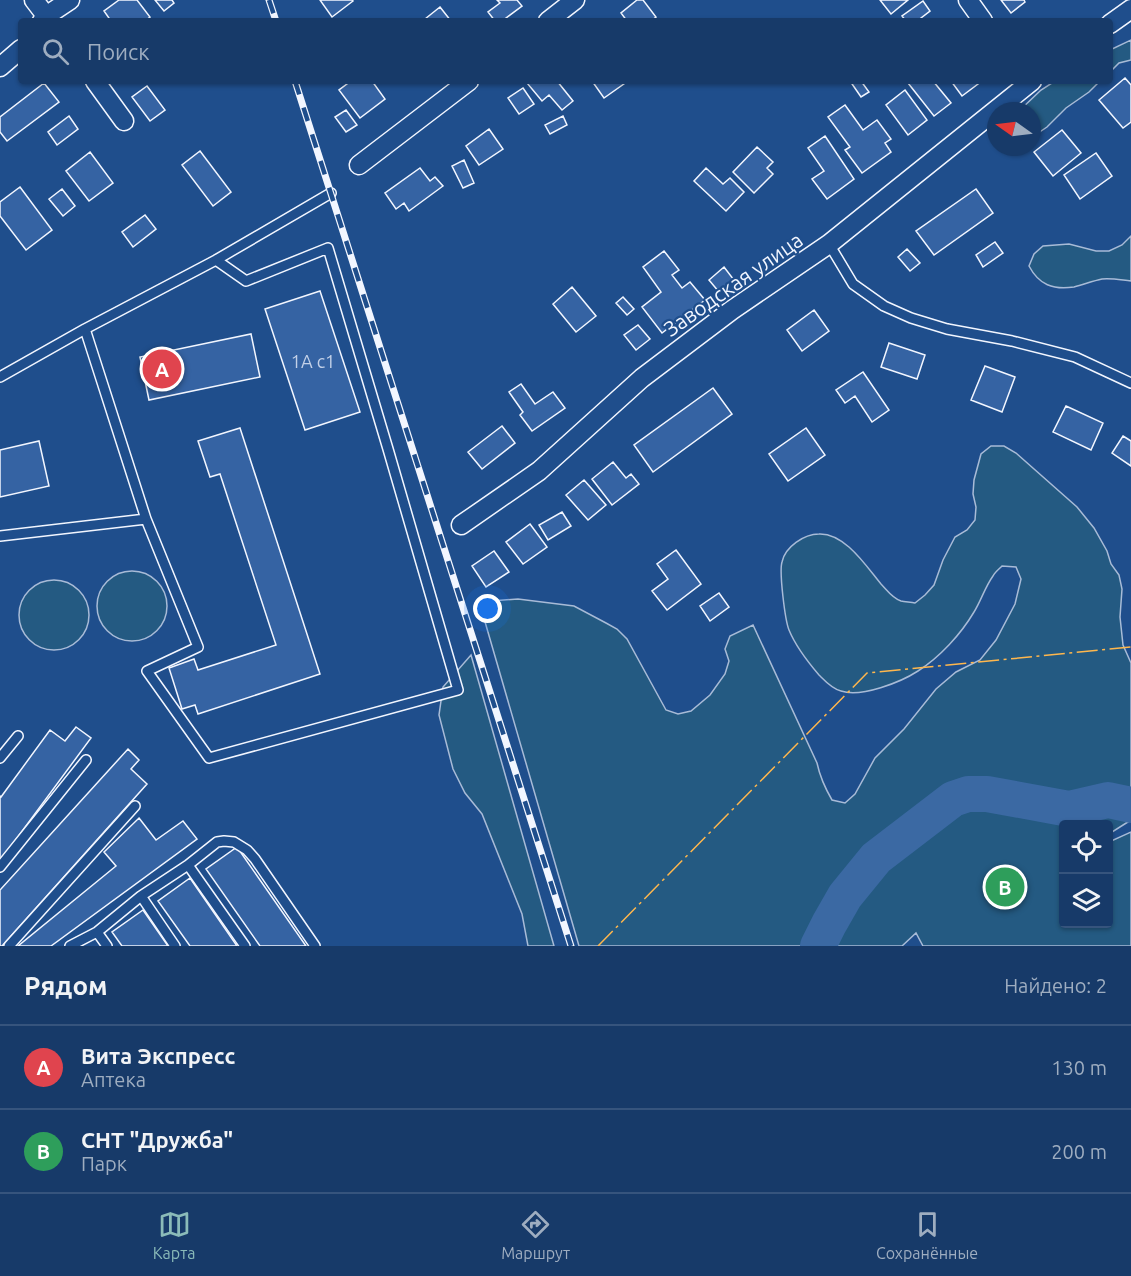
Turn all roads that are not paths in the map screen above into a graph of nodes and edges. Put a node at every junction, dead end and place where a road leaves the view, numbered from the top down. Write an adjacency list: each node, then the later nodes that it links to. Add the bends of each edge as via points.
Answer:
1 (34, 0): 6 (street)
2 (70, 0): 7 (street)
3 (575, 0): 8 (street)
4 (968, 0): 9 (street)
5 (1131, 9): 10 (street)
6 (45, 18)
7 (47, 18)
8 (552, 18)
9 (981, 18)
10 (1113, 22)
11 (18, 52): 12 (street)
12 (0, 67)
13 (97, 84): 16 (street)
14 (465, 84): 17 (street)
15 (1027, 84): 19 (street, Заводская улица)
16 (124, 121)
17 (359, 165)
18 (331, 193): 20 (lane)
19 (829, 244): 23 (lane, via 853,284 884,306 947,328 1075,357); 25 (street, Заводская улица, via 642,378 539,471)
20 (216, 260): 21 (lane); 24 (lane, via 246,281 328,248 458,690 209,758 147,671 198,647)
21 (85, 329): 22 (lane); 24 (lane)
22 (0, 377)
23 (1131, 383)
24 (146, 519): 26 (lane)
25 (461, 525)
26 (0, 536)
27 (18, 736): 28 (lane)
28 (0, 758)
29 (86, 760): 32 (lane)
30 (135, 806): 35 (lane)
31 (188, 865): 33 (lane); 39 (lane); 40 (lane, via 217,842 229,840 239,844 255,859)
32 (0, 867)
33 (141, 896): 34 (lane); 38 (lane)
34 (97, 932): 36 (lane); 37 (lane)
35 (9, 946)
36 (70, 946)
37 (107, 946)
38 (175, 946)
39 (245, 946)
40 (315, 946)

